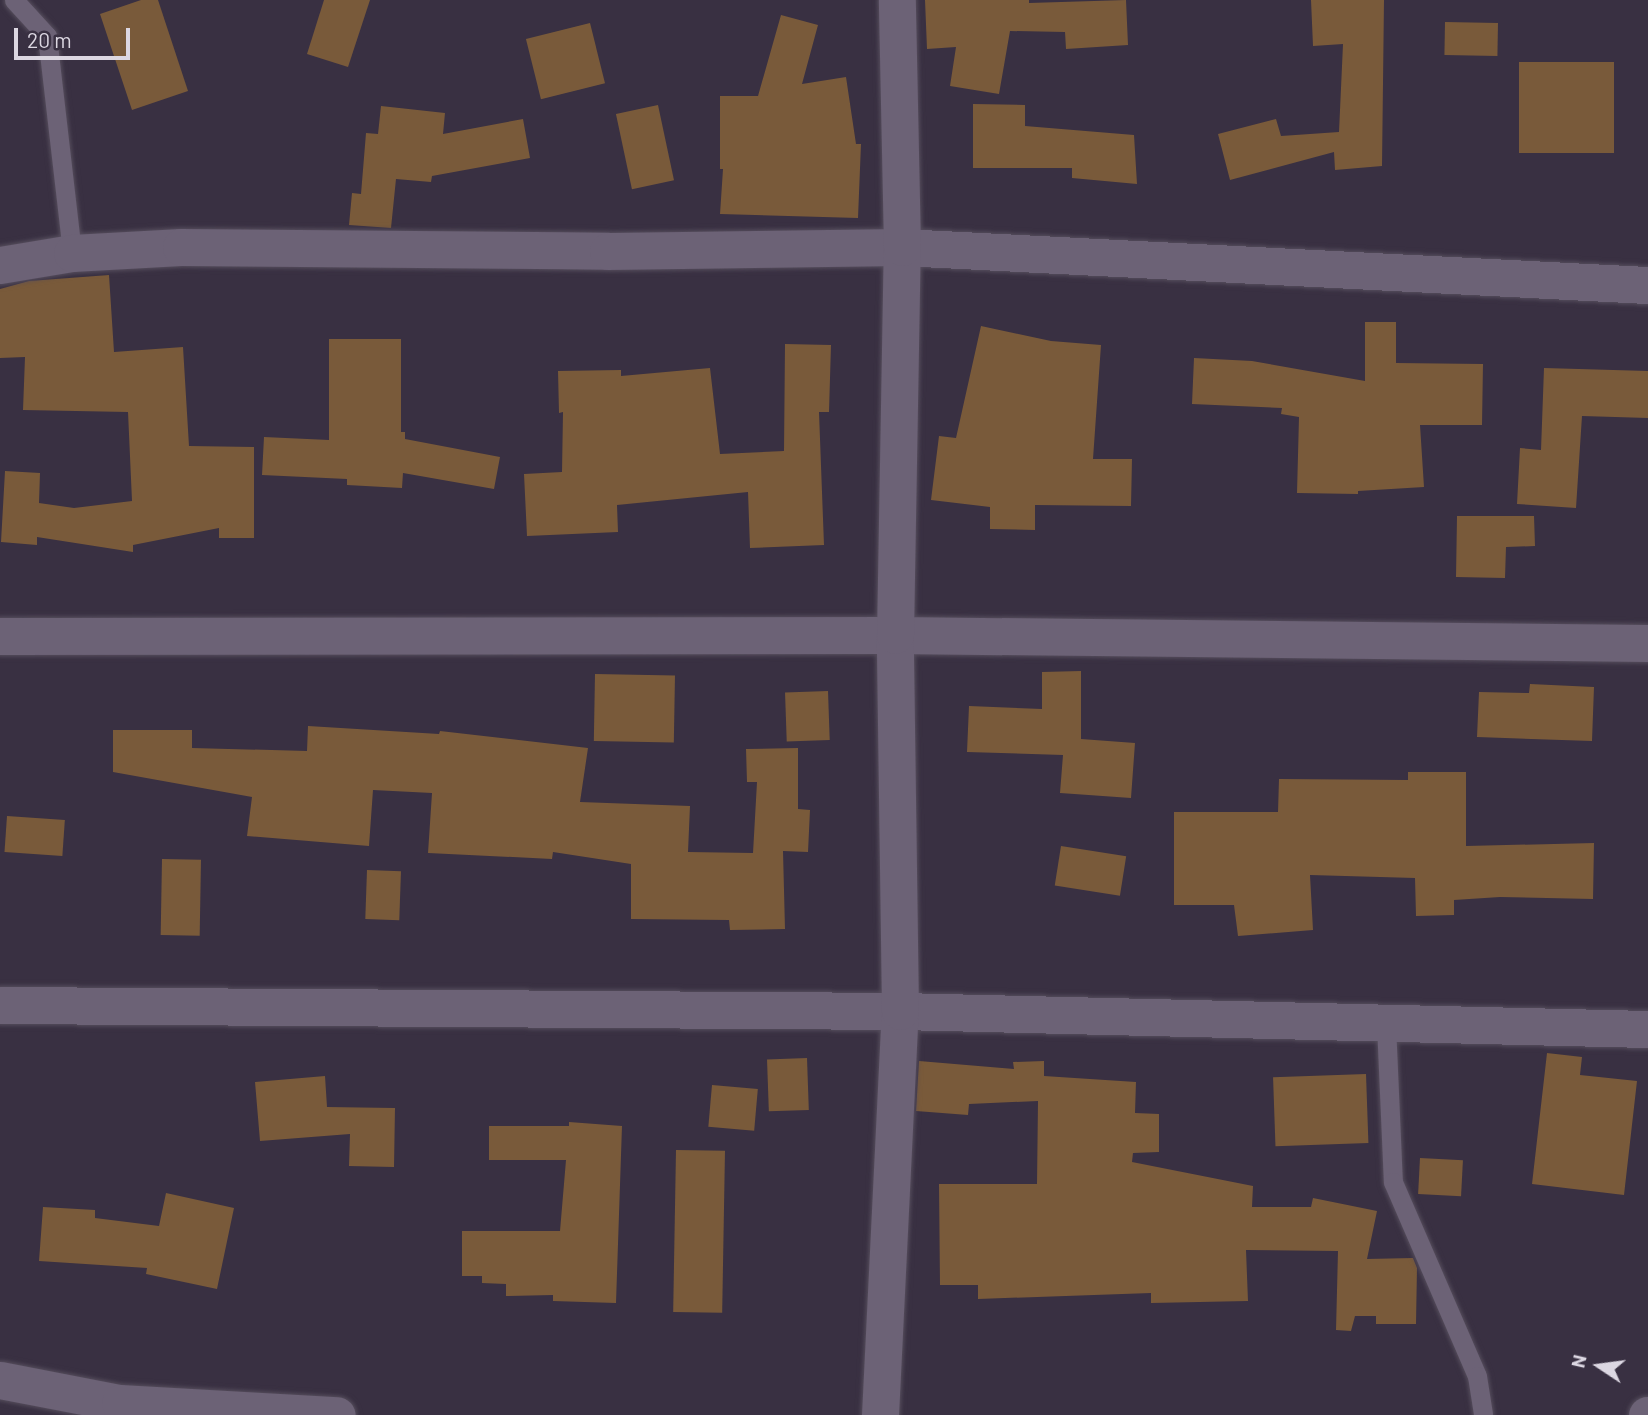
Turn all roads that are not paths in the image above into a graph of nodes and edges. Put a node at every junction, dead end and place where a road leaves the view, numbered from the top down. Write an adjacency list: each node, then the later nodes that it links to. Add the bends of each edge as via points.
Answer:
1 (14, 0): 4 (lane, via 47,36)
2 (897, 0): 3 (street)
3 (902, 247): 4 (street, via 608,251 181,247); 6 (street); 7 (street)
4 (72, 253): 5 (street)
5 (0, 265)
6 (1648, 285)
7 (895, 635): 8 (street); 9 (street); 11 (street)
8 (0, 636)
9 (1648, 643)
10 (0, 1005): 11 (street)
11 (900, 1011): 12 (street); 17 (street)
12 (1386, 1024): 13 (street); 18 (lane, via 1393,1182 1477,1376)
13 (1648, 1029)
14 (0, 1380): 15 (street, via 120,1403)
15 (255, 1413): 16 (street)
16 (337, 1415)
17 (880, 1415)
18 (1483, 1415)

